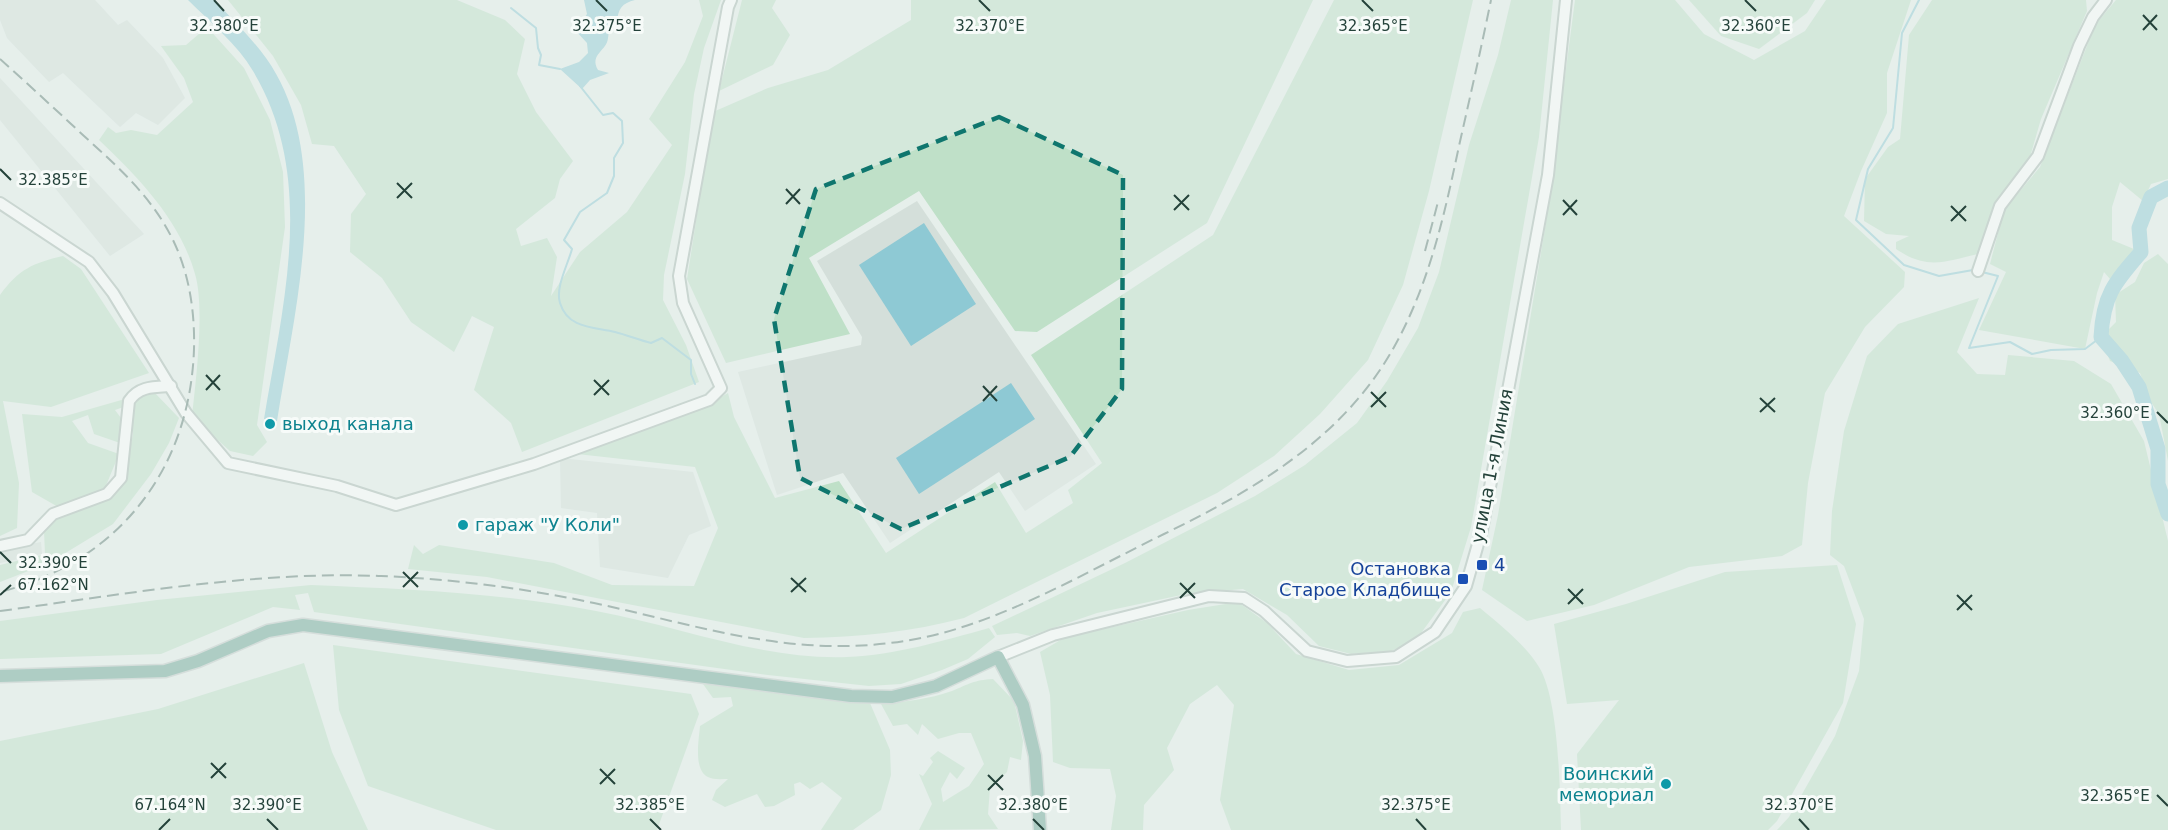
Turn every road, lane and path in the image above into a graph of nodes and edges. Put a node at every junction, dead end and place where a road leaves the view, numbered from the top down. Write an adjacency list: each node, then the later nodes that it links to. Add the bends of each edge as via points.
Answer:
1 (731, 0): 6 (street, via 679,276 683,303 721,388 709,400 534,465 396,506 337,486 228,463 186,413)
2 (1566, 0): 8 (street, улица 1-я Линия, via 1548,175 1482,530 1466,586 1435,632 1396,657 1347,661 1307,651 1244,598 1209,596 1053,635)
3 (2106, 0): 5 (street, via 2079,46 2038,156 2000,206)
4 (0, 203): 6 (street, via 89,262)
5 (1978, 271)
6 (171, 386): 7 (street, via 146,388 129,401 121,478 107,494 53,514 28,540)
7 (0, 546)
8 (998, 657): 9 (main road, via 936,686 892,697 851,696 303,625 268,631 165,671); 10 (main road, via 1023,705 1035,756)
9 (0, 676)
10 (1040, 830)

